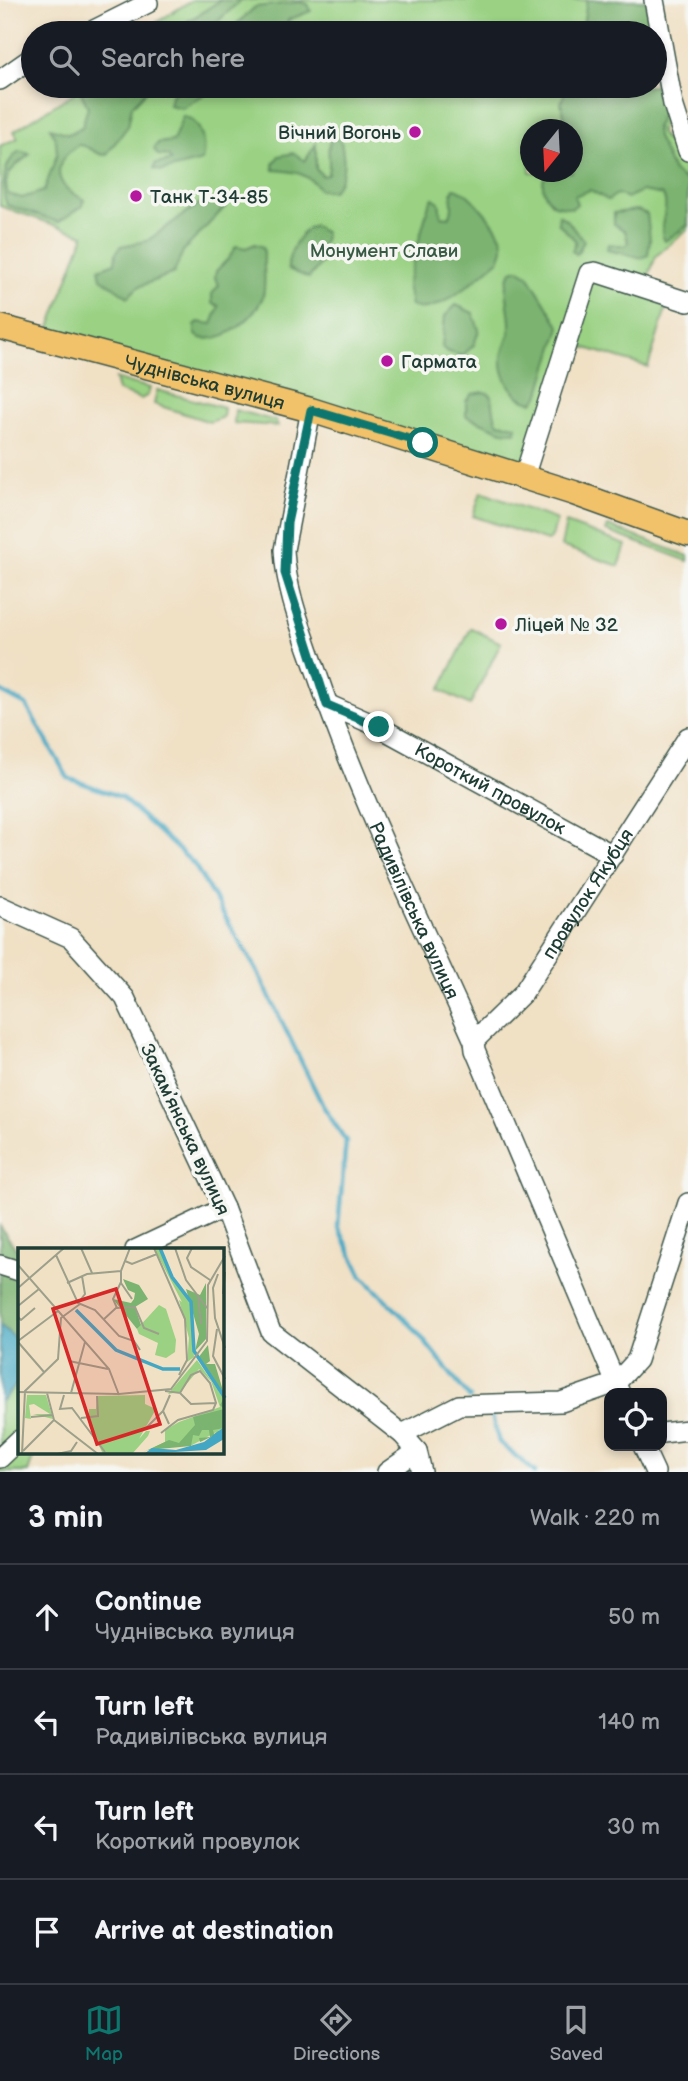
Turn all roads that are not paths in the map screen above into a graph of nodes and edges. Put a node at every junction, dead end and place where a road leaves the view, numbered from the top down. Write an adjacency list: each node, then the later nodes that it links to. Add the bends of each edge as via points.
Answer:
1 (654, 0): 4 (street)
2 (148, 3): 3 (street)
3 (112, 21)
4 (658, 21)
5 (21, 65): 7 (street)
6 (667, 71): 8 (street)
7 (0, 80)
8 (688, 151)
9 (688, 302): 13 (street, via 589,273)
10 (0, 327): 12 (main road, Чуднівська вулиця)
11 (0, 337): 12 (main road, Чуднівська вулиця)
12 (309, 414): 13 (main road, Чуднівська вулиця); 15 (main road, Чуднівська вулиця); 16 (street, Радивілівська вулиця, via 287,523 285,573)
13 (524, 477): 14 (main road, Чуднівська вулиця)
14 (688, 534)
15 (688, 544)
16 (327, 705): 18 (street, Короткий провулок, via 379,727); 20 (street, Радивілівська вулиця)
17 (688, 737): 18 (street, провулок Якубця)
18 (613, 855): 20 (street, провулок Якубця, via 523,993)
19 (0, 906): 22 (street, Закамʼянська вулиця, via 71,938 125,998)
20 (474, 1041): 26 (street, Радивілівська вулиця)
21 (688, 1203): 26 (street, via 636,1360)
22 (225, 1208): 23 (street); 30 (street, Закамʼянська вулиця, via 271,1332)
23 (139, 1248)
24 (0, 1265): 25 (street)
25 (18, 1271)
26 (618, 1388)
27 (604, 1391): 30 (street, via 561,1402 459,1405)
28 (688, 1430): 29 (street)
29 (667, 1432)
30 (402, 1434): 32 (street, Закамʼянська вулиця)
31 (18, 1441): 34 (street)
32 (416, 1451): 35 (street); 36 (street, Закамʼянська вулиця)
33 (645, 1451): 37 (street)
34 (0, 1458)
35 (387, 1472)
36 (422, 1472)
37 (654, 1472)

